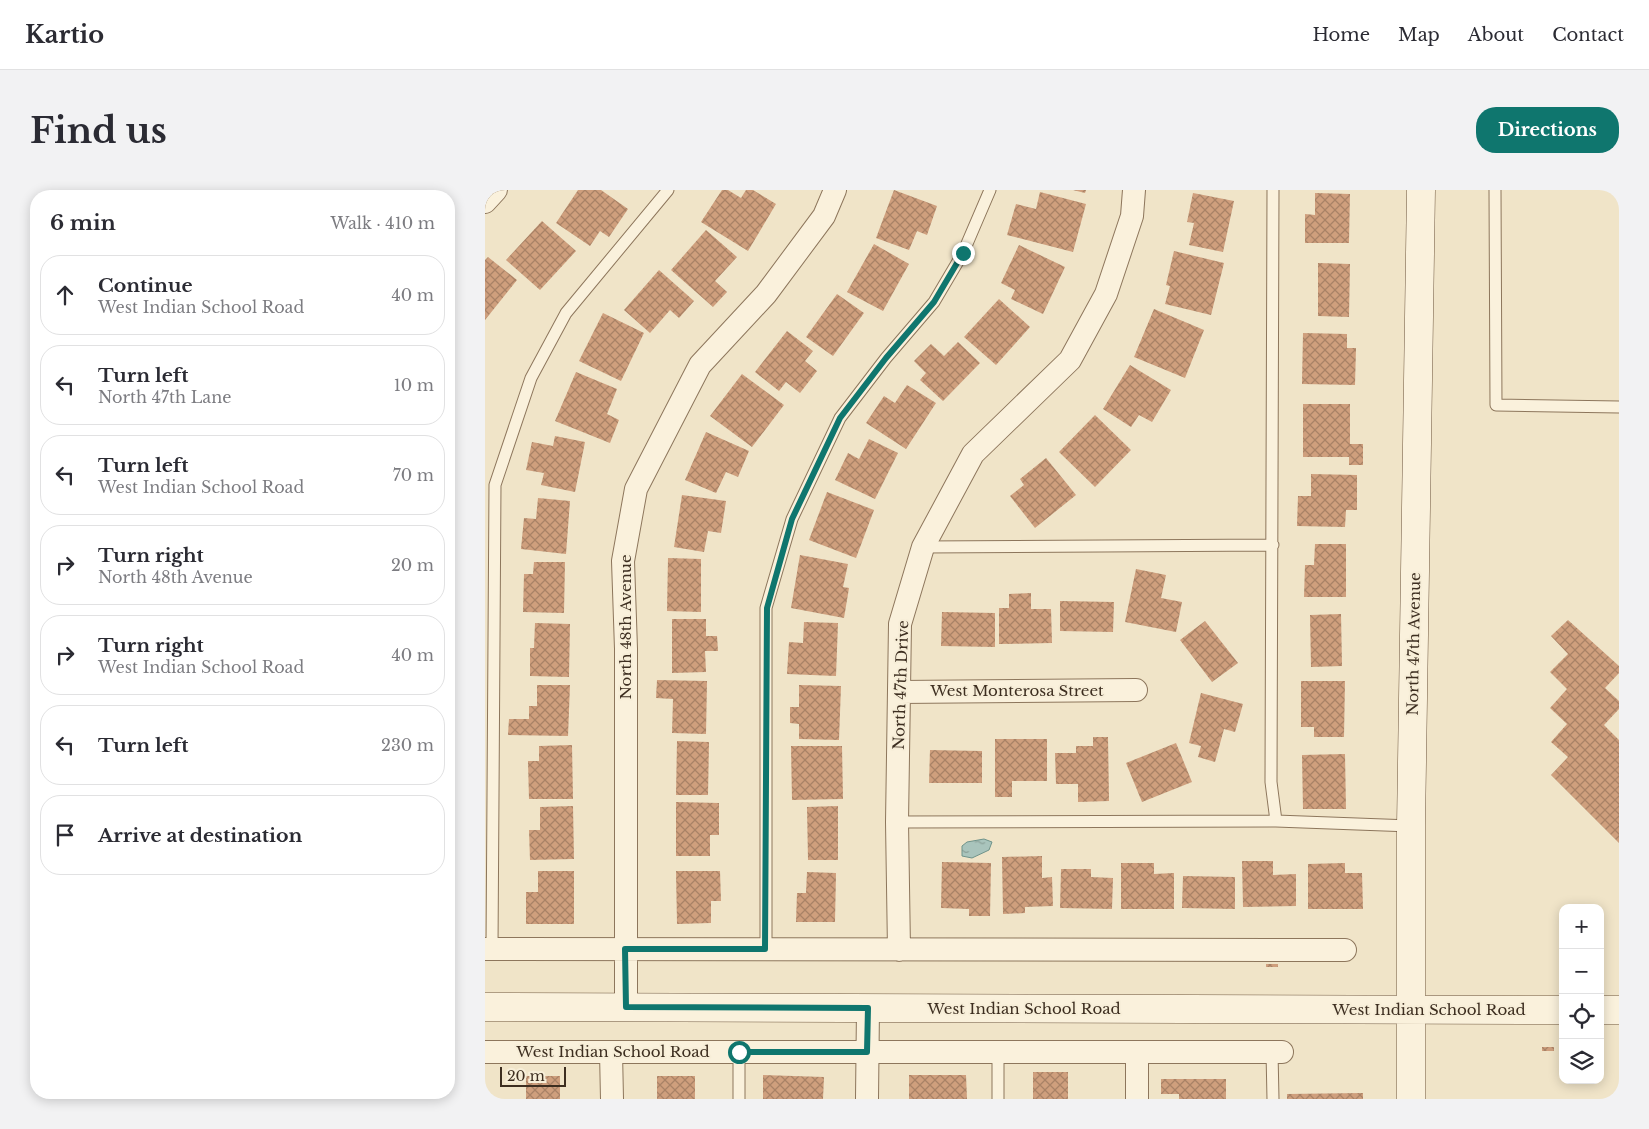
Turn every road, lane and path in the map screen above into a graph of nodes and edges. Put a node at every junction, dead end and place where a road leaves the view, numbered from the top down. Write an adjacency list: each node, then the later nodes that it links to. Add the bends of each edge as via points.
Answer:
1 (496, 190): 9 (street)
2 (668, 190): 18 (lane, via 566,313 531,378 495,485)
3 (835, 190): 19 (street, North 48th Avenue, via 825,216 767,294 700,365 636,489 623,561 626,649)
4 (989, 190): 20 (lane, via 963,253 934,302 840,418 792,519 767,608)
5 (1134, 190): 12 (street, North 47th Drive, via 1132,216 1106,294 1070,360 973,454)
6 (1273, 190): 11 (lane)
7 (1421, 190): 17 (main road, North 47th Avenue)
8 (1495, 190): 10 (lane, via 1496,405)
9 (485, 202)
10 (1619, 407)
11 (1273, 545): 12 (lane); 15 (lane, via 1271,782)
12 (923, 547): 14 (street, North 47th Drive, via 900,624)
13 (1136, 690): 14 (street, West Monterosa Street)
14 (899, 692): 16 (street, North 47th Drive)
15 (1276, 821): 16 (lane); 17 (lane)
16 (897, 822): 21 (street, North 47th Drive)
17 (1411, 826): 26 (main road, North 47th Avenue)
18 (488, 949): 19 (street)
19 (625, 949): 20 (street); 24 (street, North 48th Avenue)
20 (765, 949): 21 (street)
21 (899, 950): 22 (street)
22 (1345, 950)
23 (485, 1007): 24 (main road, West Indian School Road)
24 (626, 1007): 25 (main road, West Indian School Road)
25 (868, 1008): 26 (main road, West Indian School Road); 33 (street)
26 (1411, 1010): 27 (main road, West Indian School Road); 43 (main road, North 47th Avenue)
27 (1559, 1010)
28 (1604, 1010): 29 (main road)
29 (1619, 1010)
30 (485, 1052): 31 (street, West Indian School Road)
31 (611, 1052): 32 (street, West Indian School Road); 37 (street)
32 (739, 1052): 33 (street, West Indian School Road); 38 (lane)
33 (867, 1052): 34 (street, West Indian School Road); 39 (street)
34 (999, 1052): 35 (street, West Indian School Road); 40 (lane)
35 (1137, 1052): 36 (street, West Indian School Road); 41 (street)
36 (1277, 1052): 42 (lane)
37 (612, 1099)
38 (739, 1099)
39 (867, 1099)
40 (998, 1099)
41 (1137, 1099)
42 (1273, 1099)
43 (1411, 1099)

